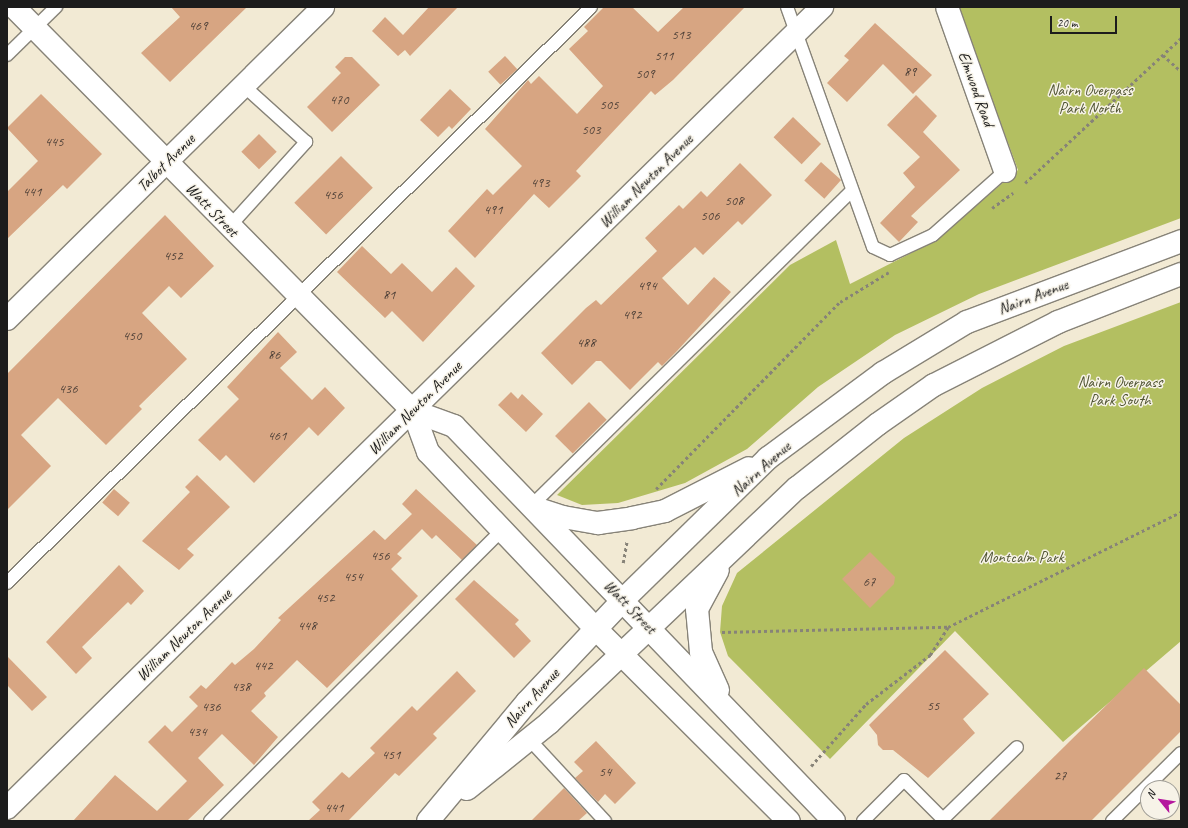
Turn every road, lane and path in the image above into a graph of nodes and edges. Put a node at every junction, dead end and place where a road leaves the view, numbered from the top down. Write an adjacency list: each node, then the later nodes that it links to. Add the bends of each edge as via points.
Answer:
1 (14, 7): 8 (main road, Watt Street)
2 (56, 7): 8 (lane)
3 (323, 7): 14 (main road, Talbot Avenue)
4 (591, 7): 25 (lane)
5 (787, 7): 9 (lane)
6 (822, 7): 9 (main road, William Newton Avenue)
7 (947, 7): 16 (main road, Elmwood Road)
8 (35, 28): 11 (lane); 15 (main road, Watt Street)
9 (797, 32): 19 (lane); 27 (main road, William Newton Avenue)
10 (1181, 38): 12 (path)
11 (7, 55)
12 (1163, 55): 13 (path); 17 (path)
13 (1181, 71)
14 (244, 86): 15 (main road, Talbot Avenue); 21 (lane, via 306,142)
15 (166, 163): 21 (main road, Watt Street); 26 (main road, Talbot Avenue)
16 (1005, 171): 19 (lane, via 933,235 890,256 873,247)
17 (1023, 185)
18 (1017, 190): 20 (path)
19 (851, 192): 30 (lane)
20 (985, 212)
21 (229, 228): 25 (main road, Watt Street)
22 (1181, 241): 28 (main road, Nairn Avenue, via 967,322 882,373)
23 (893, 270): 29 (path, via 840,302)
24 (1181, 274): 34 (main road, Nairn Avenue, via 1058,322 934,385 803,483)
25 (298, 297): 27 (main road, Watt Street); 36 (lane)
26 (7, 319)
27 (413, 411): 30 (main road, Watt Street, via 454,426); 32 (main road, Watt Street, via 428,452); 48 (main road, William Newton Avenue)
28 (768, 458): 30 (main road, via 665,511 632,518 598,523 563,518); 37 (main road, Nairn Avenue)
29 (652, 494)
30 (531, 506): 37 (main road, Watt Street)
31 (1181, 512): 38 (path)
32 (502, 530): 40 (main road, Watt Street); 50 (lane)
33 (628, 537): 35 (path)
34 (729, 549): 39 (main road, Nairn Avenue); 43 (main road, via 697,609 701,652)
35 (623, 563)
36 (7, 583)
37 (623, 600): 39 (main road, Watt Street); 40 (main road, Nairn Avenue)
38 (948, 626): 41 (path); 47 (path, via 930,655 866,704)
39 (650, 628): 42 (main road, Nairn Avenue); 43 (main road, Watt Street)
40 (596, 629): 42 (main road, Watt Street); 49 (main road, Nairn Avenue, via 527,702)
41 (720, 632)
42 (622, 654): 44 (main road, Nairn Avenue); 52 (main road, Watt Street)
43 (724, 704): 47 (main road, Watt Street)
44 (529, 739): 49 (main road, Nairn Avenue); 51 (lane)
45 (1017, 747): 54 (lane, via 943,819 904,780)
46 (1181, 753): 55 (lane)
47 (798, 780): 53 (main road, Watt Street)
48 (7, 808)
49 (429, 820)
50 (210, 821)
51 (605, 821)
52 (789, 821)
53 (834, 821)
54 (863, 821)
55 (1112, 821)

